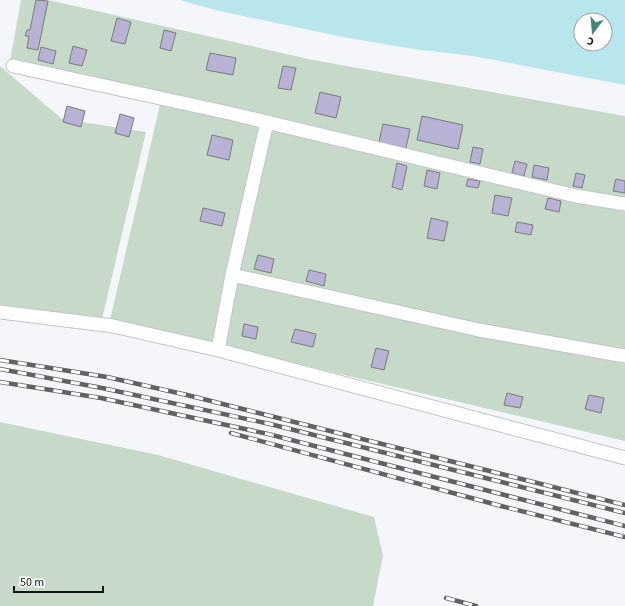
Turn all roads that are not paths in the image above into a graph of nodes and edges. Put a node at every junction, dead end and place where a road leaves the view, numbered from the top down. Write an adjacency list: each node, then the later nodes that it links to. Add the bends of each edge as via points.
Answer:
1 (13, 66): 2 (street)
2 (267, 122): 3 (street, via 576,196); 4 (street)
3 (625, 204)
4 (232, 275): 6 (street); 7 (street, via 479,330)
5 (0, 312): 6 (street, via 114,326)
6 (218, 350): 8 (street)
7 (625, 356)
8 (625, 458)

